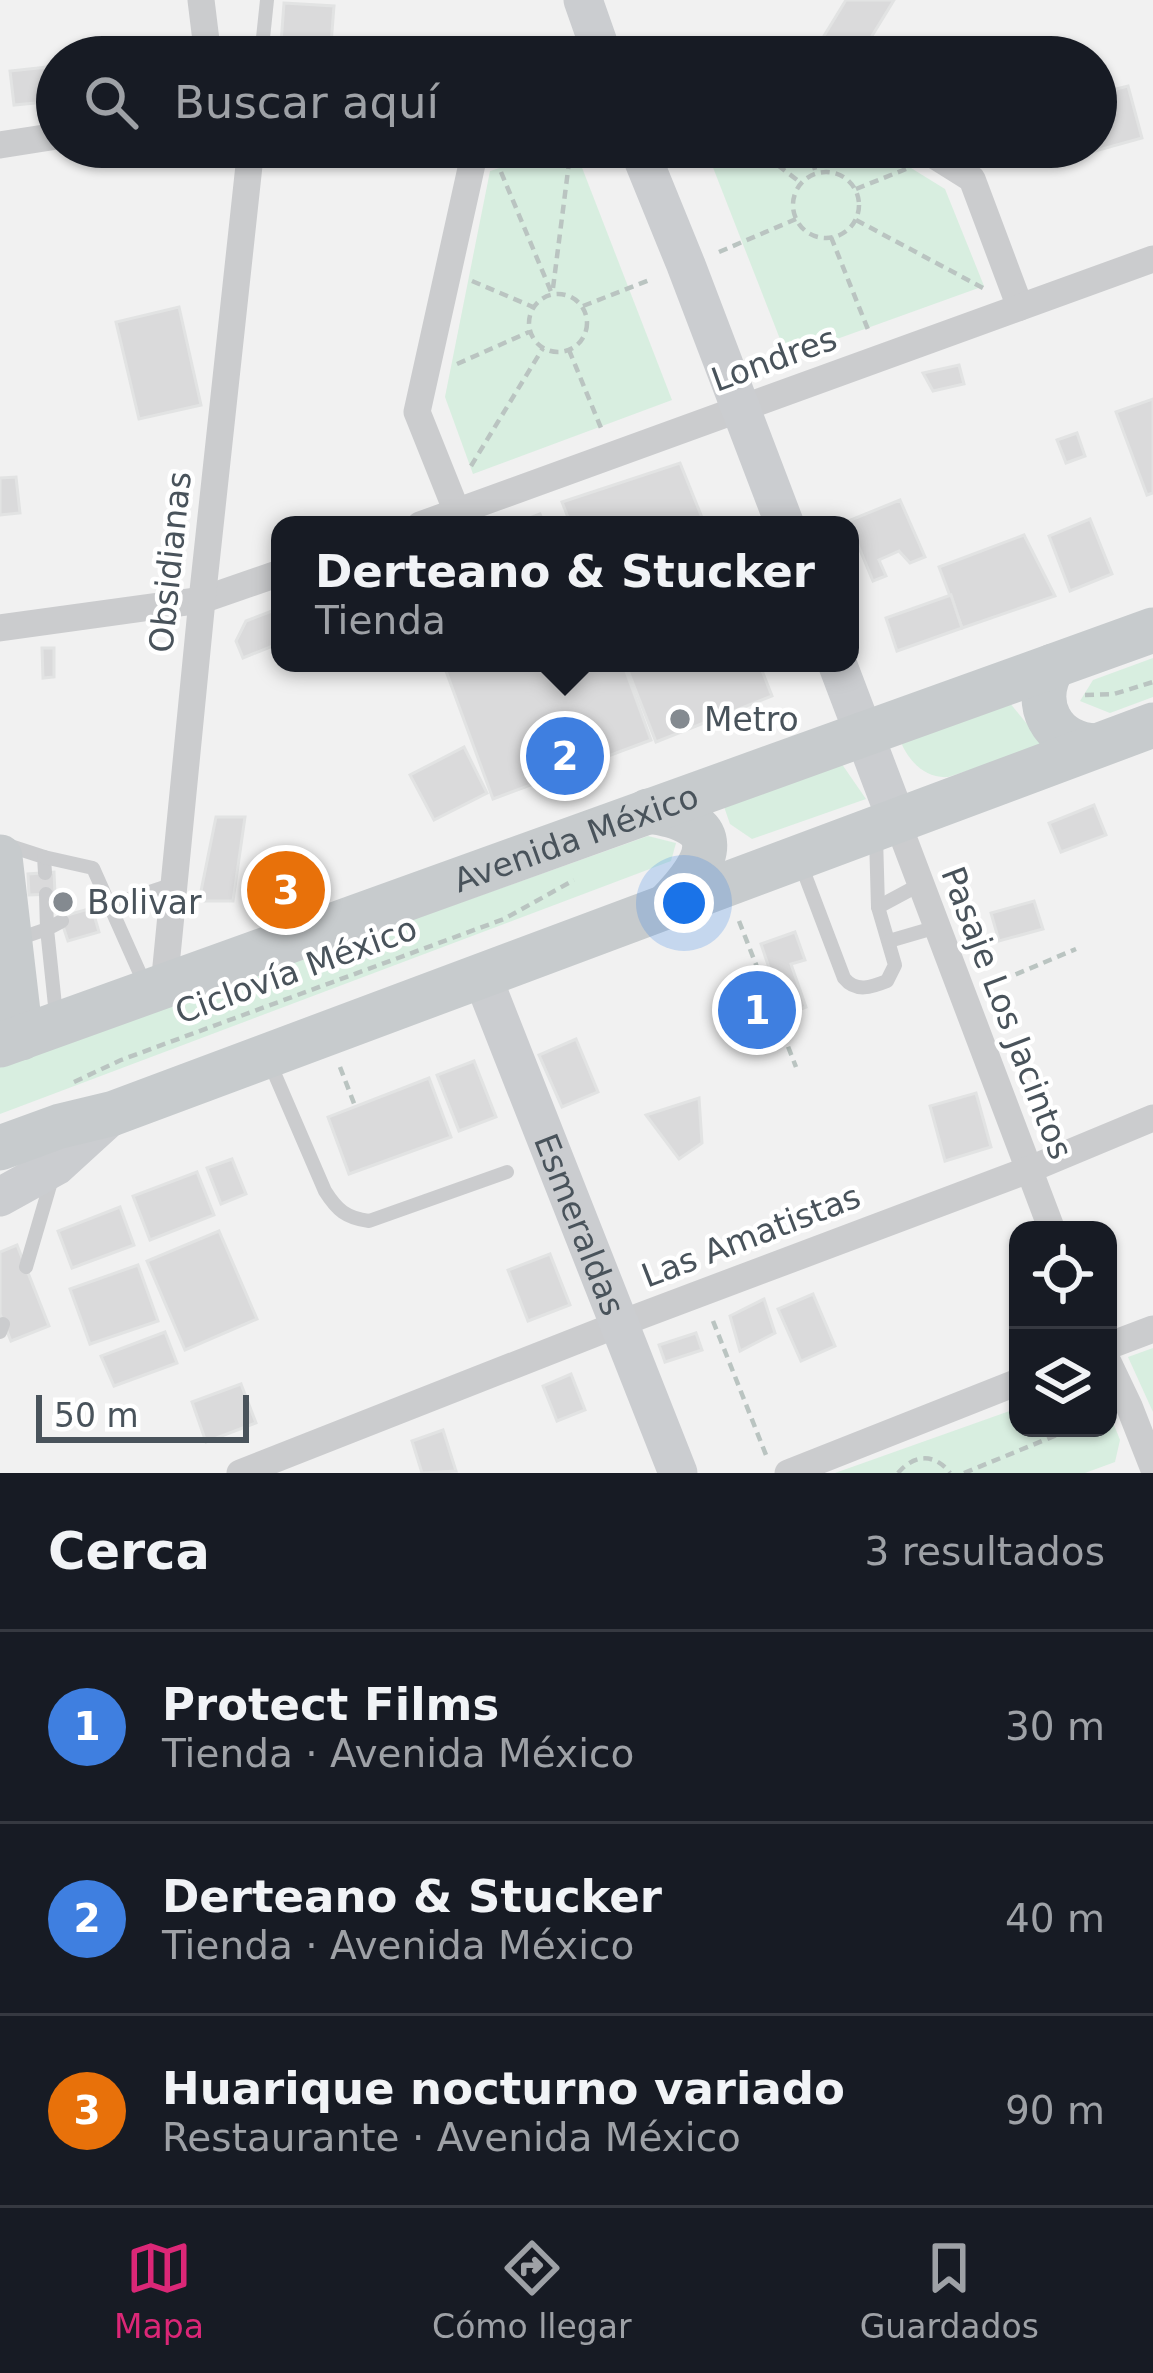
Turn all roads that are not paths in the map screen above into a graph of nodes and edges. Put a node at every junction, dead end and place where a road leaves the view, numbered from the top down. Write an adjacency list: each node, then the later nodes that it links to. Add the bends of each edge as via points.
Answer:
1 (201, 0): 4 (street)
2 (267, 0): 5 (lane)
3 (583, 0): 6 (street)
4 (205, 36)
5 (263, 36)
6 (596, 36)
7 (36, 139): 8 (street)
8 (0, 145)
9 (249, 168): 20 (street, Obsidianas)
10 (471, 168): 16 (street, via 417,412)
11 (646, 168): 15 (street)
12 (954, 168): 14 (street, via 972,179)
13 (1153, 259): 14 (street, Londres)
14 (1020, 308): 15 (street, Londres)
15 (741, 410): 16 (street, Londres); 18 (street)
16 (454, 505): 17 (street, Londres)
17 (435, 516)
18 (782, 516)
19 (271, 576): 20 (street)
20 (202, 600): 21 (street); 33 (street, Obsidianas)
21 (0, 628)
22 (1153, 630): 24 (main road, Avenida México)
23 (840, 672): 26 (street)
24 (1048, 683): 26 (main road, Avenida México); 27 (main road, via 1048,718 1059,734)
25 (1153, 725): 27 (main road)
26 (863, 733): 28 (main road, Avenida México); 29 (street)
27 (1095, 746): 29 (main road)
28 (648, 811): 38 (main road, via 689,821 704,841 696,872); 44 (main road, Avenida México)
29 (886, 826): 31 (main road); 34 (street, Pasaje Los Jacintos); 37 (lane)
30 (0, 843): 32 (lane)
31 (798, 858): 38 (main road); 42 (lane, via 849,984 887,981 895,965)
32 (30, 862): 36 (lane, via 93,868); 41 (main road)
33 (174, 884): 36 (lane); 44 (street, Obsidianas)
34 (919, 885): 37 (lane); 40 (street, Pasaje Los Jacintos)
35 (46, 894): 41 (lane)
36 (109, 906): 39 (lane); 44 (lane)
37 (878, 907): 42 (lane)
38 (664, 908): 43 (main road)
39 (93, 911)
40 (937, 927): 42 (lane); 51 (street, Pasaje Los Jacintos)
41 (40, 931): 45 (main road)
42 (889, 941)
43 (482, 976): 46 (main road); 56 (street, Esmeraldas)
44 (156, 988): 45 (main road, Avenida México)
45 (26, 1036)
46 (267, 1056): 47 (main road); 52 (lane, via 325,1191 350,1218 369,1221)
47 (115, 1113): 49 (main road); 50 (street)
48 (1153, 1118): 51 (street, Las Amatistas)
49 (0, 1148)
50 (56, 1166): 53 (street); 55 (lane)
51 (1028, 1170): 54 (street, Pasaje Los Jacintos); 56 (street, Las Amatistas)
52 (507, 1172)
53 (0, 1197)
54 (1048, 1221)
55 (26, 1260)
56 (620, 1324): 61 (street, Las Amatistas); 64 (street, Esmeraldas)
57 (1153, 1329): 58 (street)
58 (1117, 1343)
59 (1117, 1380): 62 (street)
60 (1009, 1386): 65 (street)
61 (307, 1461): 63 (street, Las Amatistas)
62 (1153, 1466): 66 (street)
63 (240, 1473)
64 (678, 1473)
65 (788, 1473)
66 (1134, 1473)

